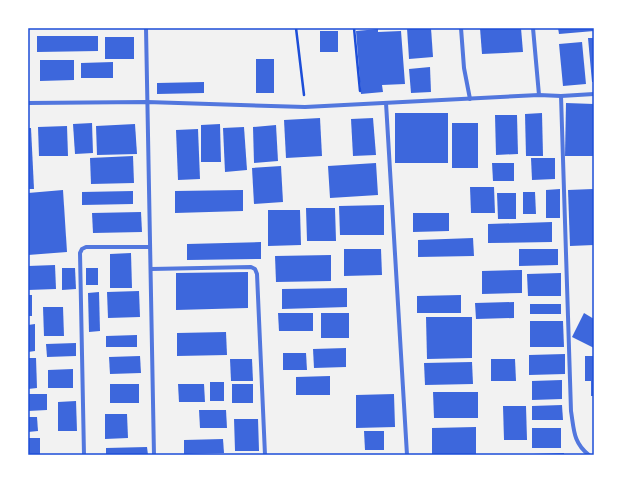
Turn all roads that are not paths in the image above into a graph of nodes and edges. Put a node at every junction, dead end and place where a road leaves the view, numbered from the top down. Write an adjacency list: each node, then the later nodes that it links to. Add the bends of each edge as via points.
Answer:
1 (146, 28): 8 (street)
2 (461, 28): 7 (street, via 464,68)
3 (533, 28): 5 (street)
4 (594, 94): 6 (street)
5 (539, 95): 6 (street); 7 (street)
6 (561, 96): 17 (street, via 572,411 575,436 579,445)
7 (470, 99): 10 (street)
8 (147, 102): 9 (street); 10 (street, via 305,107); 11 (street)
9 (28, 103)
10 (386, 103): 16 (street)
11 (150, 247): 12 (street); 13 (street, via 86,247 80,253)
12 (151, 269): 14 (street); 15 (street, via 251,266 255,269)
13 (84, 455)
14 (154, 455)
15 (265, 455)
16 (407, 455)
17 (589, 455)

